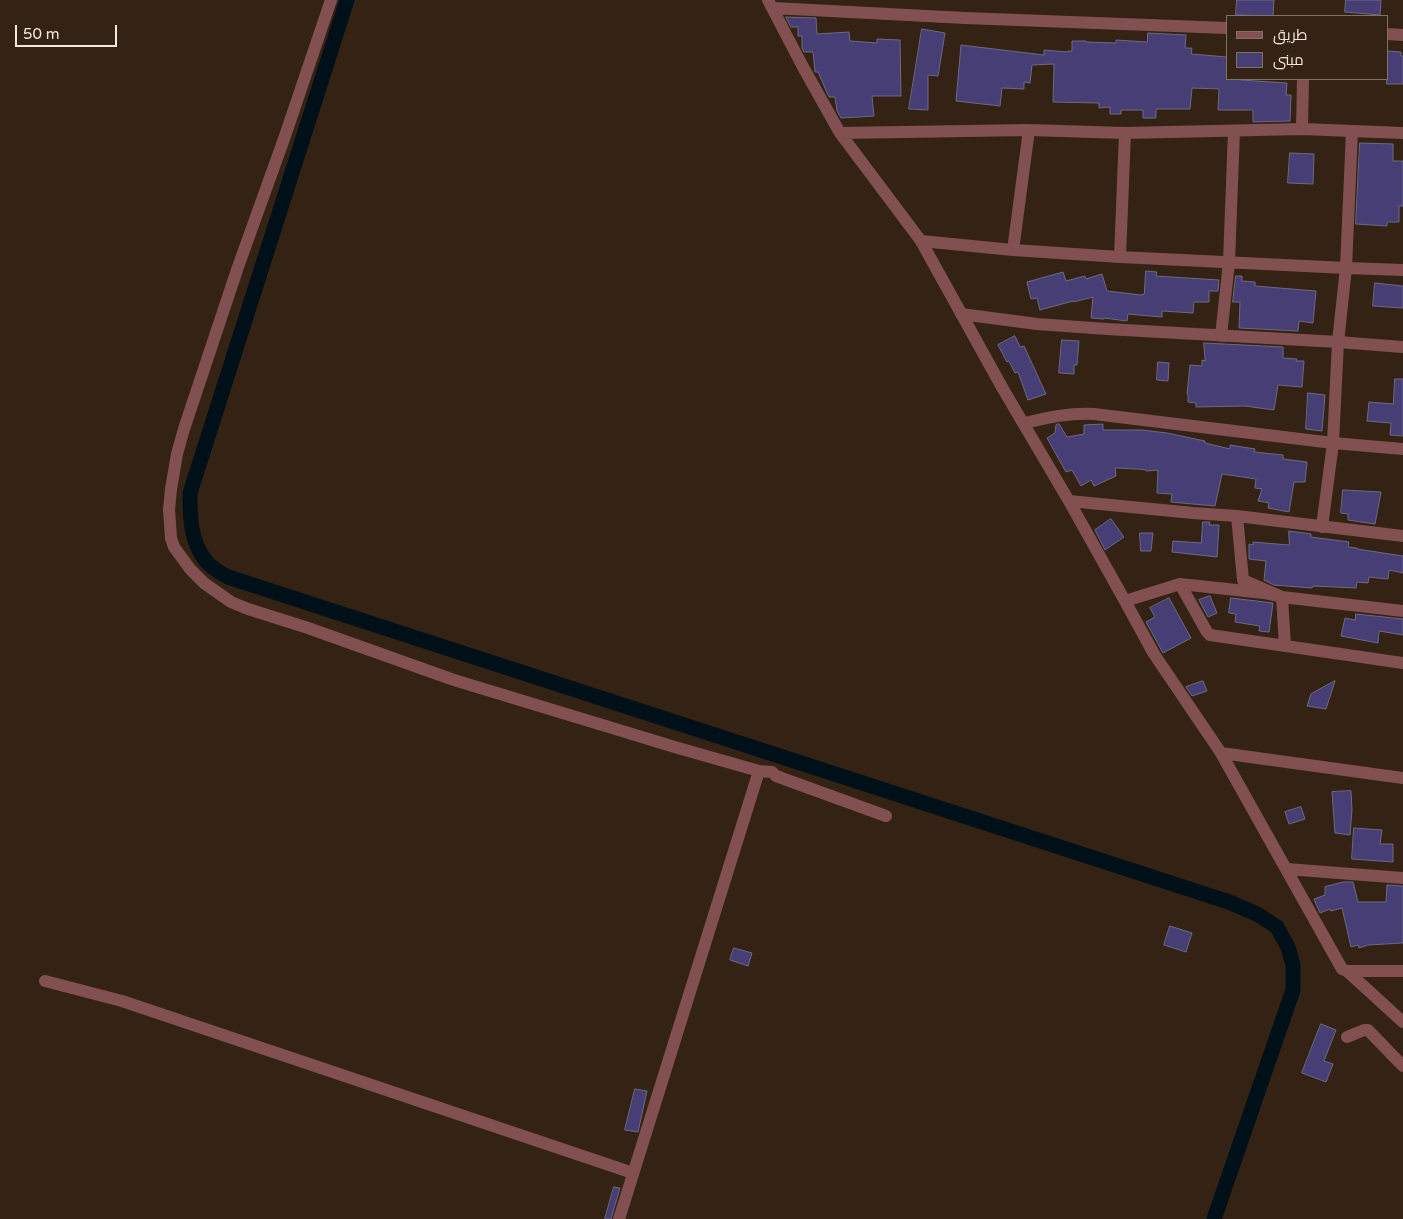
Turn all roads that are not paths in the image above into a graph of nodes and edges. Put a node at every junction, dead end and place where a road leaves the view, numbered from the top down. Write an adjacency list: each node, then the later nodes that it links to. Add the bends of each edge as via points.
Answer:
1 (331, 0): 38 (street, via 184,429 171,489 170,528 174,547 204,583 231,602 248,609 454,680)
2 (770, 4): 3 (street, via 965,18); 11 (street)
3 (1226, 28)
4 (1388, 34): 5 (street)
5 (1403, 35)
6 (1303, 80): 7 (street)
7 (1302, 129): 9 (street); 10 (street)
8 (1029, 130): 11 (street); 12 (street); 15 (street)
9 (1234, 130): 12 (street); 17 (street)
10 (1352, 131): 13 (street); 18 (street)
11 (840, 133): 14 (street)
12 (1126, 133): 16 (street)
13 (1403, 133)
14 (921, 241): 15 (street); 20 (street)
15 (1013, 250): 16 (street)
16 (1120, 257): 17 (street)
17 (1229, 262): 18 (street); 21 (street)
18 (1346, 268): 19 (street); 22 (street)
19 (1403, 270)
20 (961, 314): 21 (street, via 1107,330); 24 (street)
21 (1221, 336): 22 (street)
22 (1338, 342): 23 (street); 25 (street)
23 (1403, 347)
24 (1025, 423): 25 (street, via 1050,416 1094,414); 27 (street)
25 (1333, 442): 26 (street); 29 (street)
26 (1403, 449)
27 (1070, 501): 28 (street); 33 (street)
28 (1236, 516): 29 (street); 32 (street, via 1243,580)
29 (1322, 527): 30 (street)
30 (1403, 536)
31 (1180, 584): 32 (street, via 1264,592); 33 (street); 35 (street, via 1210,636)
32 (1282, 597): 34 (street); 35 (street)
33 (1125, 601): 37 (street, via 1154,654)
34 (1403, 611)
35 (1286, 646): 36 (street)
36 (1403, 664)
37 (1221, 753): 39 (street); 41 (street)
38 (759, 770): 40 (street, via 773,772 776,776); 49 (street)
39 (1403, 778)
40 (886, 816)
41 (1287, 869): 42 (street); 44 (street, via 1337,961)
42 (1403, 878)
43 (1403, 971): 44 (street)
44 (1347, 972): 46 (street)
45 (45, 981): 49 (street, via 122,1001)
46 (1403, 1022)
47 (1347, 1037): 48 (street, via 1368,1030)
48 (1403, 1066)
49 (633, 1172): 50 (street)
50 (619, 1219)

